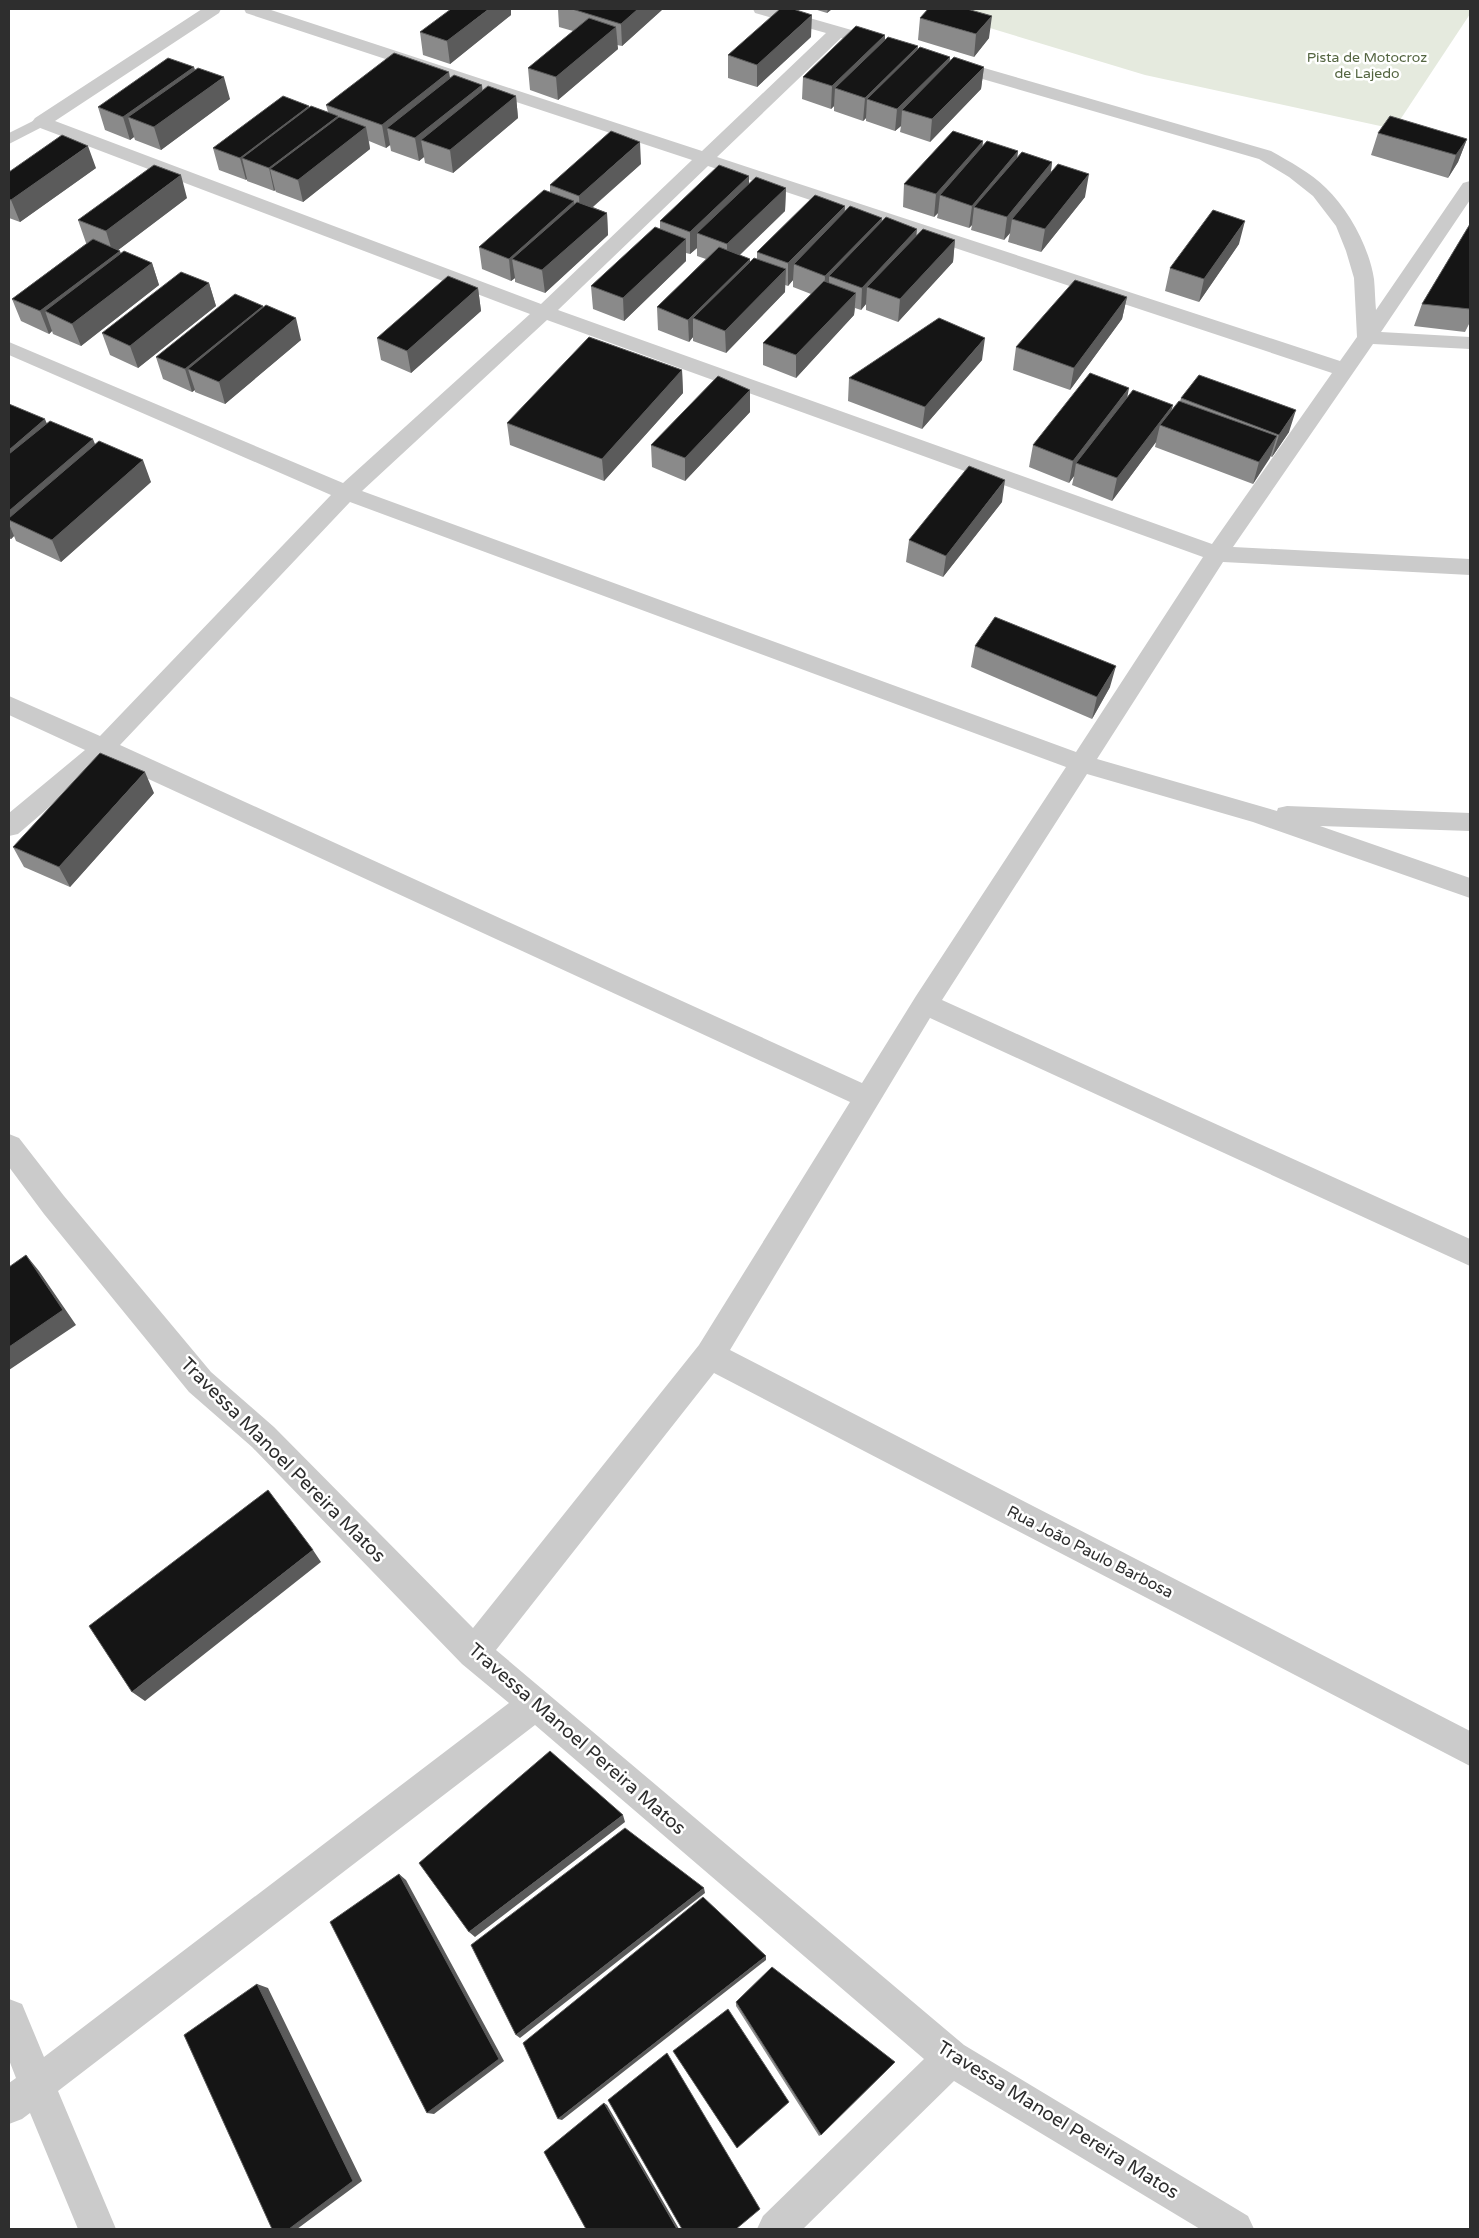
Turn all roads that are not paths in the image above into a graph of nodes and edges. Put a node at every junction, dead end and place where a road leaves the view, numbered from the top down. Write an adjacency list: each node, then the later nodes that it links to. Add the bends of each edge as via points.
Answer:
1 (212, 9): 7 (street)
2 (252, 9): 9 (street)
3 (761, 9): 4 (street)
4 (838, 32): 5 (street); 9 (street)
5 (904, 51)
6 (933, 59): 12 (street, via 1266,155 1296,173 1334,208 1349,234 1364,278)
7 (40, 122): 8 (lane); 11 (street)
8 (9, 139)
9 (704, 160): 11 (street); 15 (street)
10 (1470, 187): 12 (street)
11 (544, 312): 16 (street); 17 (street)
12 (1367, 337): 13 (street); 15 (street)
13 (1470, 343)
14 (9, 348): 16 (street)
15 (1345, 370): 17 (street)
16 (346, 493): 20 (street); 21 (street)
17 (1217, 554): 18 (street); 21 (street)
18 (1470, 567)
19 (9, 705): 20 (street)
20 (103, 748): 24 (street); 27 (street)
21 (1081, 764): 22 (street); 26 (street)
22 (1258, 814): 23 (street); 25 (street)
23 (1470, 822)
24 (9, 826)
25 (1470, 888)
26 (925, 1004): 27 (street); 29 (street)
27 (868, 1098): 30 (street)
28 (9, 1146): 31 (street, Travessa Manoel Pereira Matos, via 200,1382 263,1437)
29 (1470, 1253)
30 (710, 1355): 31 (street); 33 (street, Rua João Paulo Barbosa)
31 (474, 1652): 32 (street, Travessa Manoel Pereira Matos)
32 (534, 1704): 35 (street, Travessa Manoel Pereira Matos); 36 (street)
33 (1470, 1750)
34 (9, 2017): 36 (street)
35 (951, 2058): 39 (street); 40 (street, Travessa Manoel Pereira Matos)
36 (38, 2086): 37 (street); 38 (street)
37 (9, 2106)
38 (96, 2229)
39 (776, 2229)
40 (1235, 2229)

